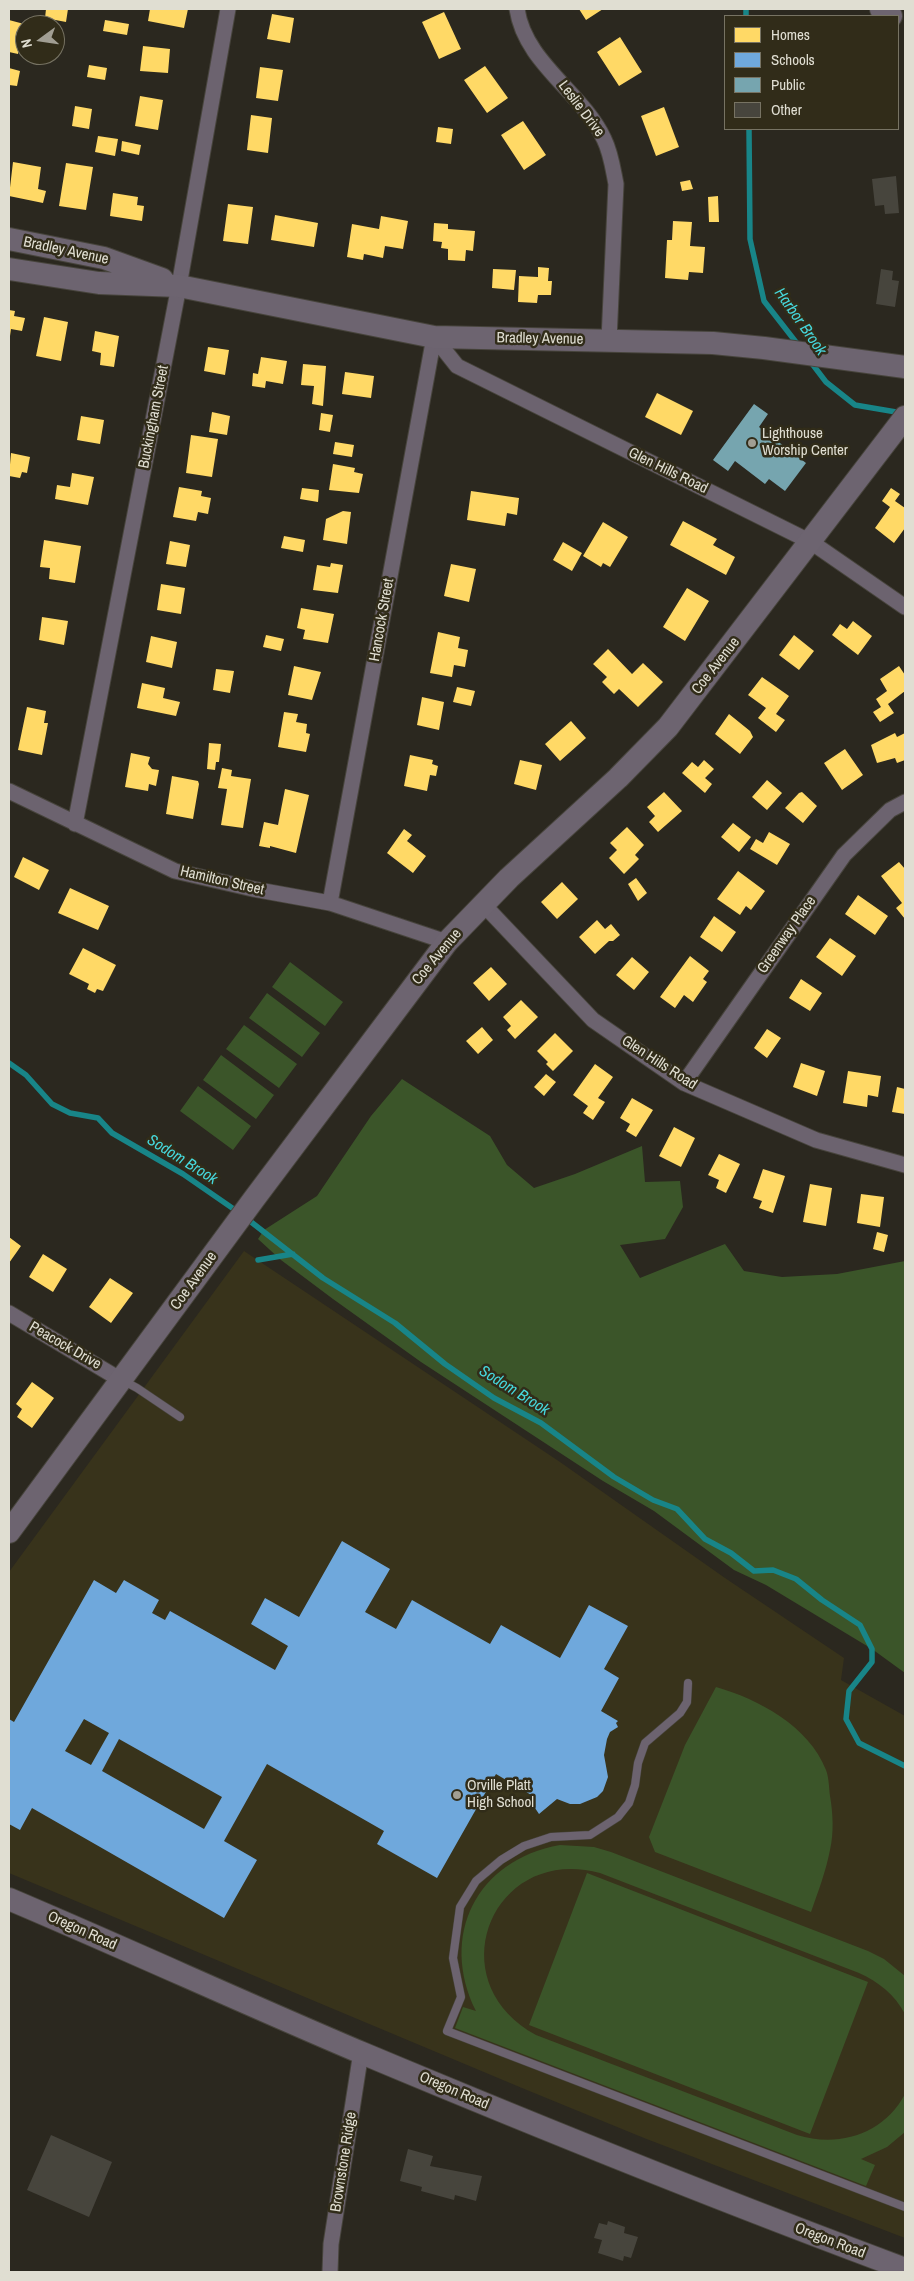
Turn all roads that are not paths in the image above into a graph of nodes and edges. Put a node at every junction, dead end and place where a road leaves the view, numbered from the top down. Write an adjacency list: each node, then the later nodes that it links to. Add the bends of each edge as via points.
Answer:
1 (228, 9): 5 (street, Buckingham Street)
2 (516, 9): 7 (street, Leslie Drive, via 526,38 584,109 604,138 612,161 616,184)
3 (9, 239): 5 (street, Bradley Avenue, via 104,258)
4 (9, 269): 5 (street, Bradley Avenue, via 99,283)
5 (179, 286): 6 (street, Bradley Avenue); 14 (street, Buckingham Street)
6 (434, 337): 7 (street, Bradley Avenue); 10 (street, Glen Hills Road, via 457,366); 15 (street, Hancock Street)
7 (609, 340): 8 (street, Bradley Avenue, via 713,343)
8 (899, 366)
9 (905, 417): 10 (street, Coe Avenue)
10 (810, 542): 11 (street, Glen Hills Road); 16 (street, Coe Avenue, via 668,727)
11 (905, 606)
12 (9, 791): 14 (street, Hamilton Street)
13 (905, 802): 18 (street, Greenway Place, via 890,810 844,855)
14 (74, 824): 15 (street, Hamilton Street, via 175,871)
15 (330, 903): 17 (street, Hamilton Street)
16 (483, 904): 17 (street, Coe Avenue); 18 (street, Glen Hills Road, via 593,1020)
17 (447, 942): 21 (street, Coe Avenue)
18 (684, 1083): 19 (street, Glen Hills Road, via 816,1140)
19 (905, 1165)
20 (9, 1313): 21 (street, Peacock Drive)
21 (121, 1380): 22 (lane); 23 (street, Coe Avenue)
22 (180, 1417)
23 (9, 1532)
24 (688, 1683): 27 (lane, via 687,1702 680,1713 645,1743 629,1803 618,1817 590,1835 551,1837 524,1846 476,1881 460,1907 453,1958 461,1997 447,2031)
25 (9, 1899): 26 (street, Oregon Road)
26 (361, 2052): 28 (street, Oregon Road, via 656,2174); 29 (street, Brownstone Ridge, via 331,2244)
27 (905, 2207)
28 (905, 2269)
29 (330, 2272)

